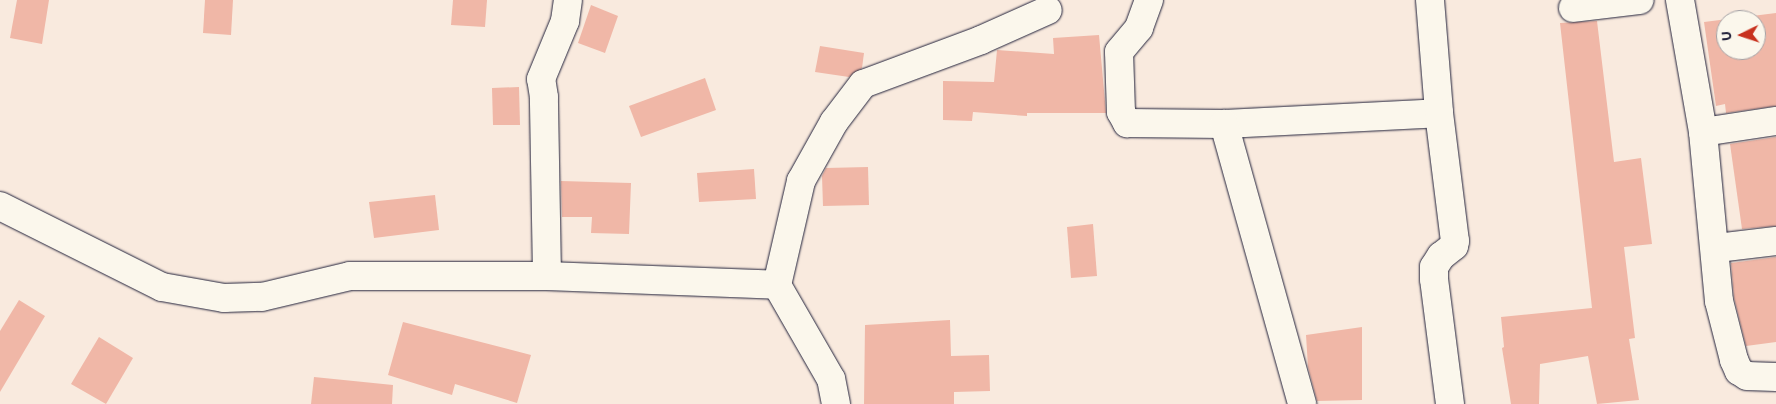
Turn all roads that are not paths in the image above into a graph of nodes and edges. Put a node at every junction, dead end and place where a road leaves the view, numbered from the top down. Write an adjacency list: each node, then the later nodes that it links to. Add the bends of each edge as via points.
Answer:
1 (568, 0): 15 (street, via 565,21 540,79 544,97)
2 (1149, 0): 10 (street, via 1139,28 1120,52 1124,119 1133,124)
3 (1430, 0): 8 (street)
4 (1640, 0): 6 (street)
5 (1680, 0): 11 (street)
6 (1572, 8)
7 (1048, 10): 16 (street, via 981,40 862,84 834,122 801,181)
8 (1439, 113): 10 (street); 20 (street, via 1455,241 1434,267 1434,279)
9 (1776, 121): 11 (street)
10 (1224, 124): 19 (street)
11 (1703, 132): 14 (street)
12 (0, 206): 15 (street, via 162,287 224,298 262,298 350,276)
13 (1776, 241): 14 (street)
14 (1717, 248): 17 (street, via 1719,301 1736,366 1751,378)
15 (547, 276): 16 (street)
16 (778, 285): 18 (street, via 831,378)
17 (1776, 377)
18 (836, 404)
19 (1302, 404)
20 (1450, 404)

